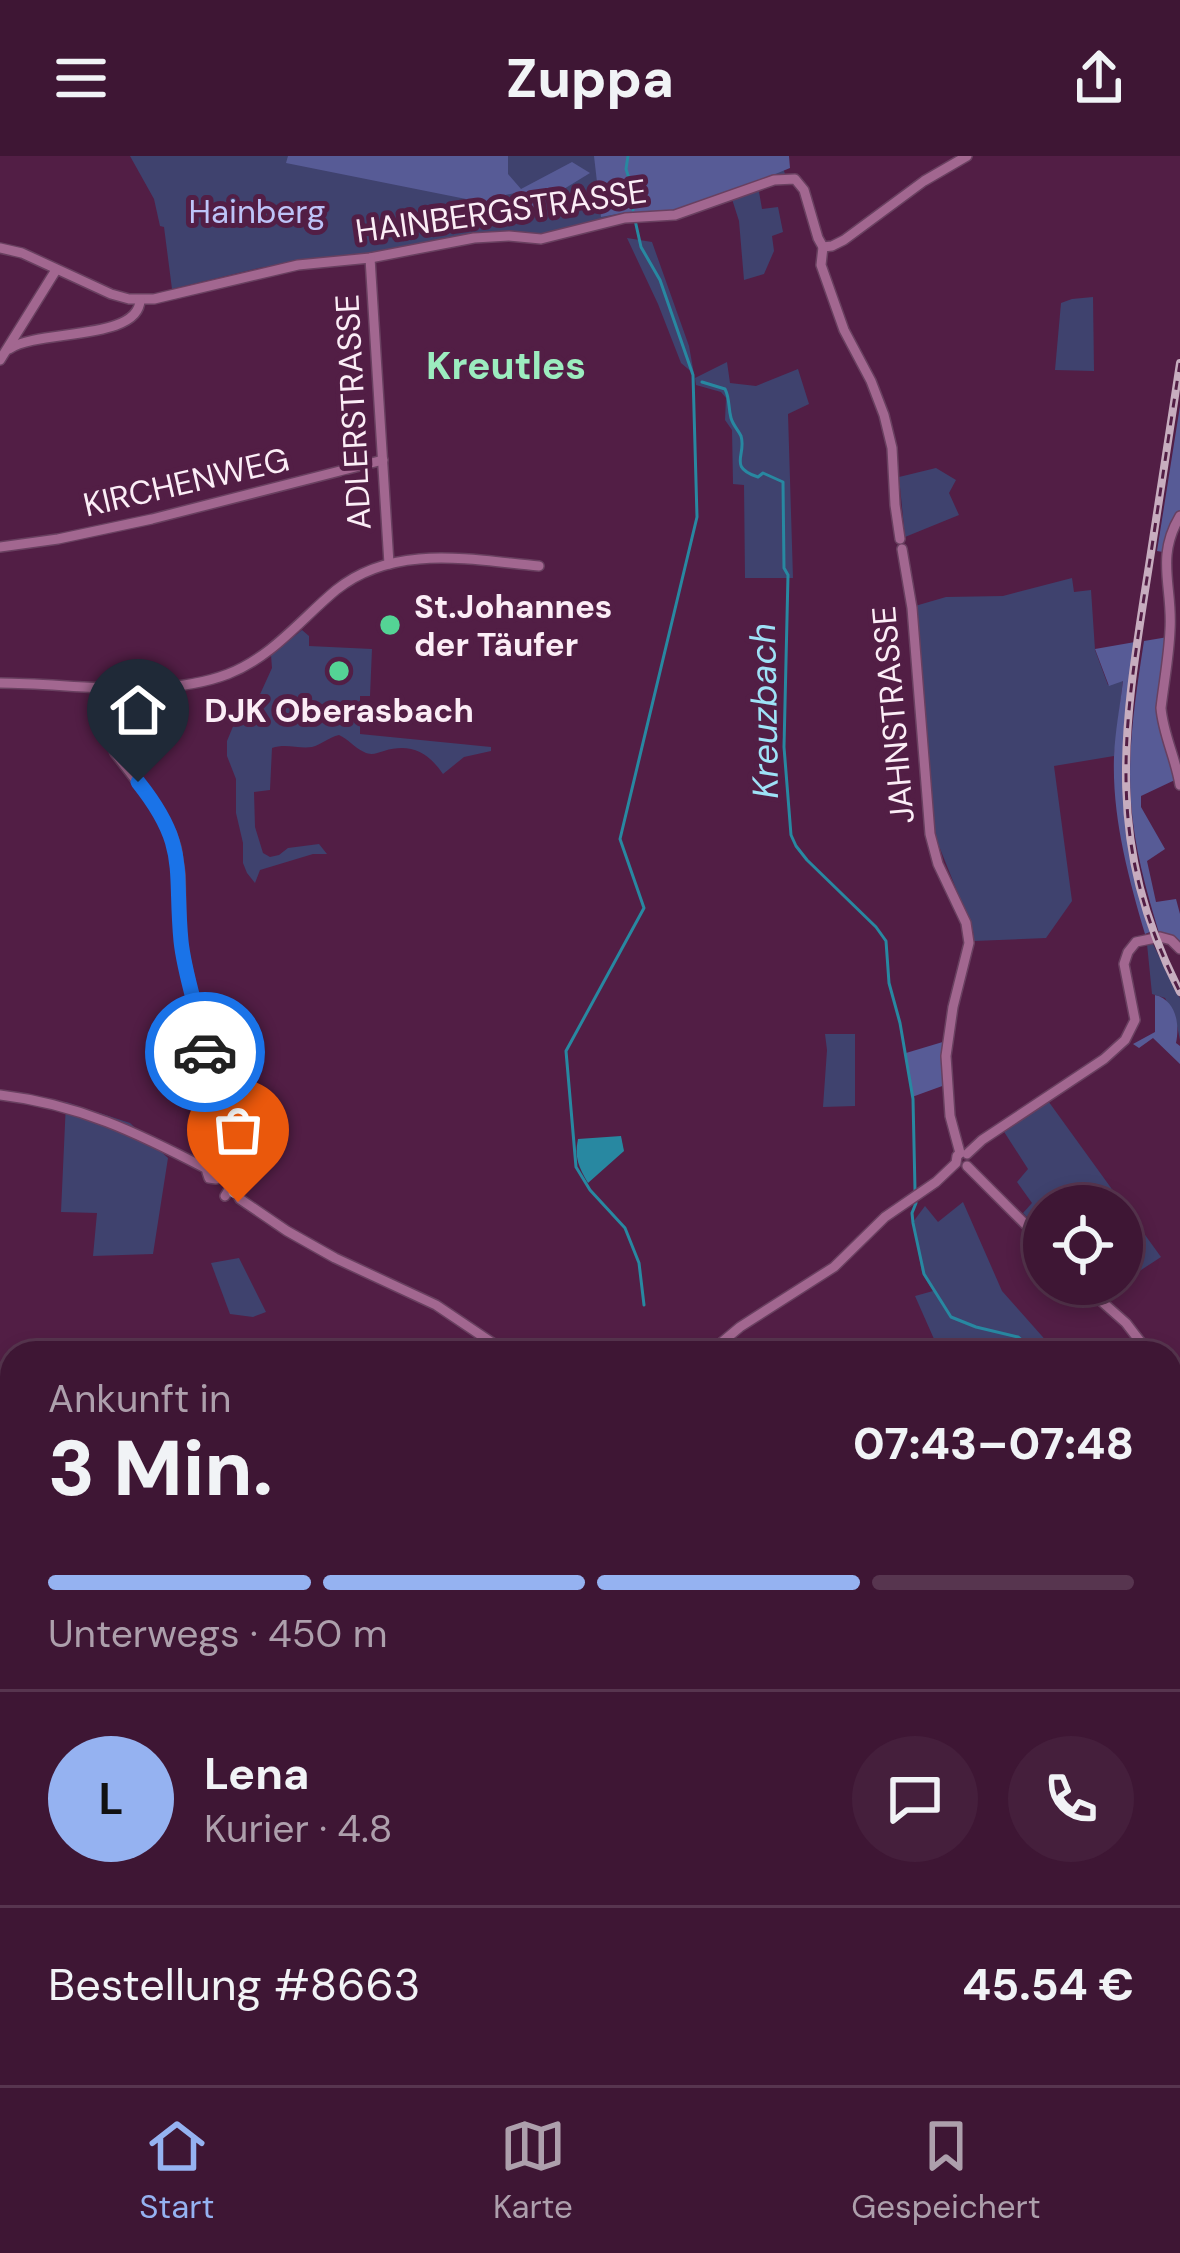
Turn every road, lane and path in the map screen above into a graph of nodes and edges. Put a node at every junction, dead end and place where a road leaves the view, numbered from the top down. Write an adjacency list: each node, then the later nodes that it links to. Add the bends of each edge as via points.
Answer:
1 (968, 156): 3 (street)
2 (794, 179): 3 (street, JAHNSTRASSE); 5 (street, HAINBERGSTRASSE, via 675,215)
3 (823, 247): 20 (street, JAHNSTRASSE, via 823,272 889,432 930,834 966,923 966,964 946,1055)
4 (0, 248): 6 (street)
5 (370, 257): 7 (street, HAINBERGSTRASSE); 10 (street, ADLERSTRASSE)
6 (56, 270): 7 (street); 8 (street)
7 (140, 300): 8 (street, via 135,316 116,326)
8 (9, 349): 9 (street)
9 (0, 360)
10 (383, 460): 12 (street, KIRCHENWEG, via 152,519); 13 (street, ADLERSTRASSE)
11 (1180, 516): 17 (street, via 1165,560 1171,629 1161,708)
12 (0, 547)
13 (389, 564): 14 (street, via 471,558); 16 (street, via 354,577 283,640 226,675)
14 (539, 566)
15 (0, 683): 16 (street)
16 (99, 687): 21 (street, via 115,753 176,848)
17 (1180, 785)
18 (1180, 949): 20 (street, via 1160,937 1136,942 1124,964 1135,1020 1125,1040)
19 (0, 1095): 21 (street, via 99,1117)
20 (963, 1159): 22 (street); 25 (street, via 834,1267)
21 (214, 1172): 24 (street, via 230,1205 240,1198)
22 (1023, 1221)
23 (1106, 1305): 26 (street)
24 (490, 1341)
25 (723, 1341)
26 (1140, 1341)

